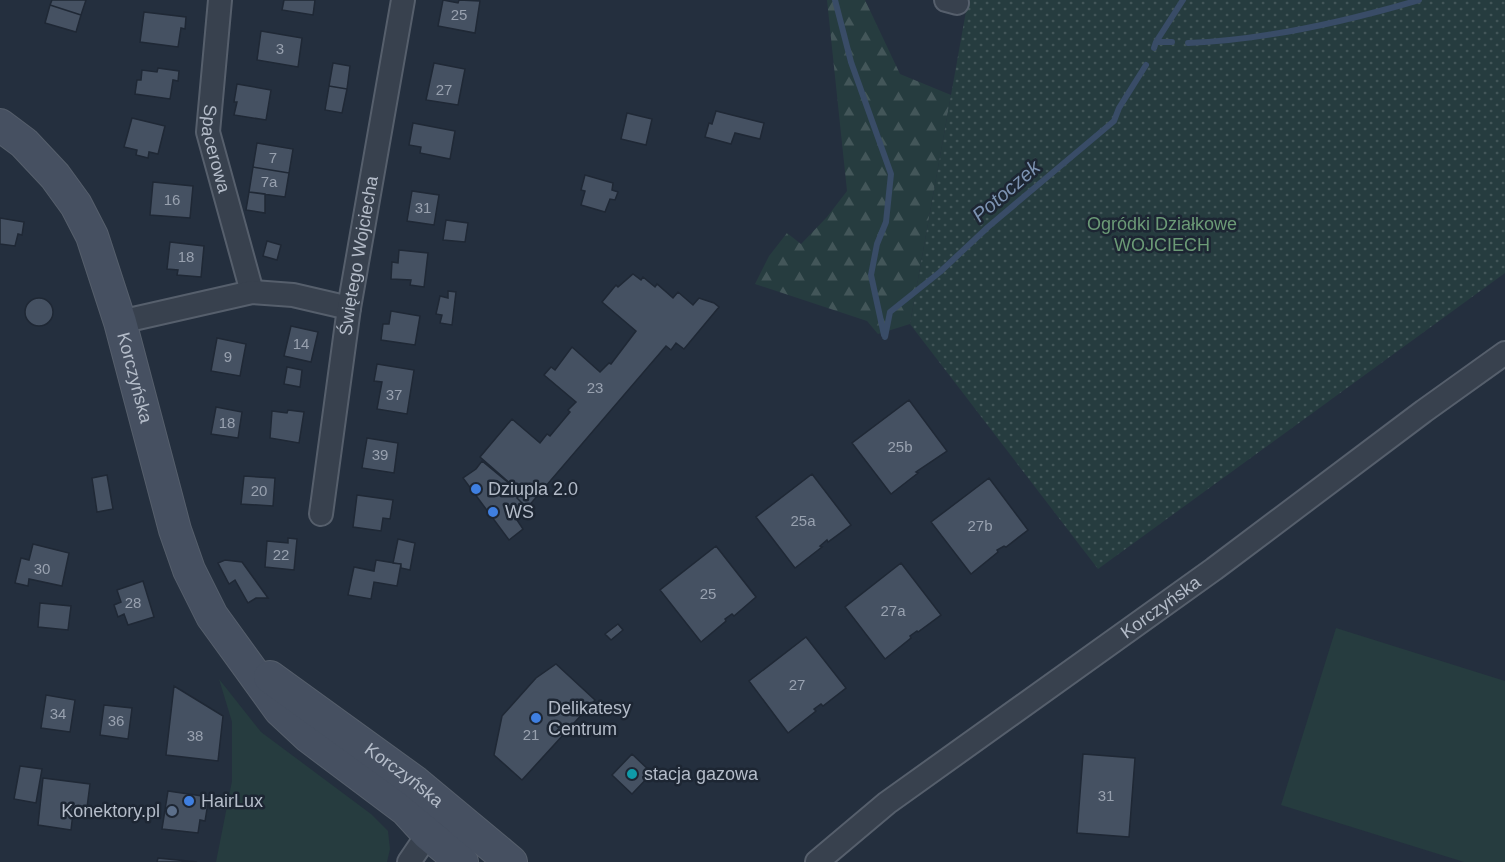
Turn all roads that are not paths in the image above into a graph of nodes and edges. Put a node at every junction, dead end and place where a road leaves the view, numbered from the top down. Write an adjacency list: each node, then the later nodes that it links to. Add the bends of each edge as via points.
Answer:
1 (220, 0): 4 (street, Spacerowa, via 208,132)
2 (403, 0): 5 (street, Świętego Wojciecha)
3 (0, 125): 6 (main road, Korczyńska, via 45,164 75,205 97,248)
4 (252, 292): 5 (street, via 293,295); 6 (street)
5 (349, 308): 8 (street, Świętego Wojciecha)
6 (120, 322): 9 (main road, Korczyńska, via 182,551 204,602)
7 (1505, 353): 14 (street, Korczyńska, via 1214,569 887,803)
8 (321, 514)
9 (236, 650): 10 (main road, Korczyńska); 11 (main road, Korczyńska, via 280,710 406,810)
10 (457, 817): 11 (street); 13 (main road, Korczyńska)
11 (445, 852): 12 (street)
12 (410, 862)
13 (511, 862)
14 (817, 862)

